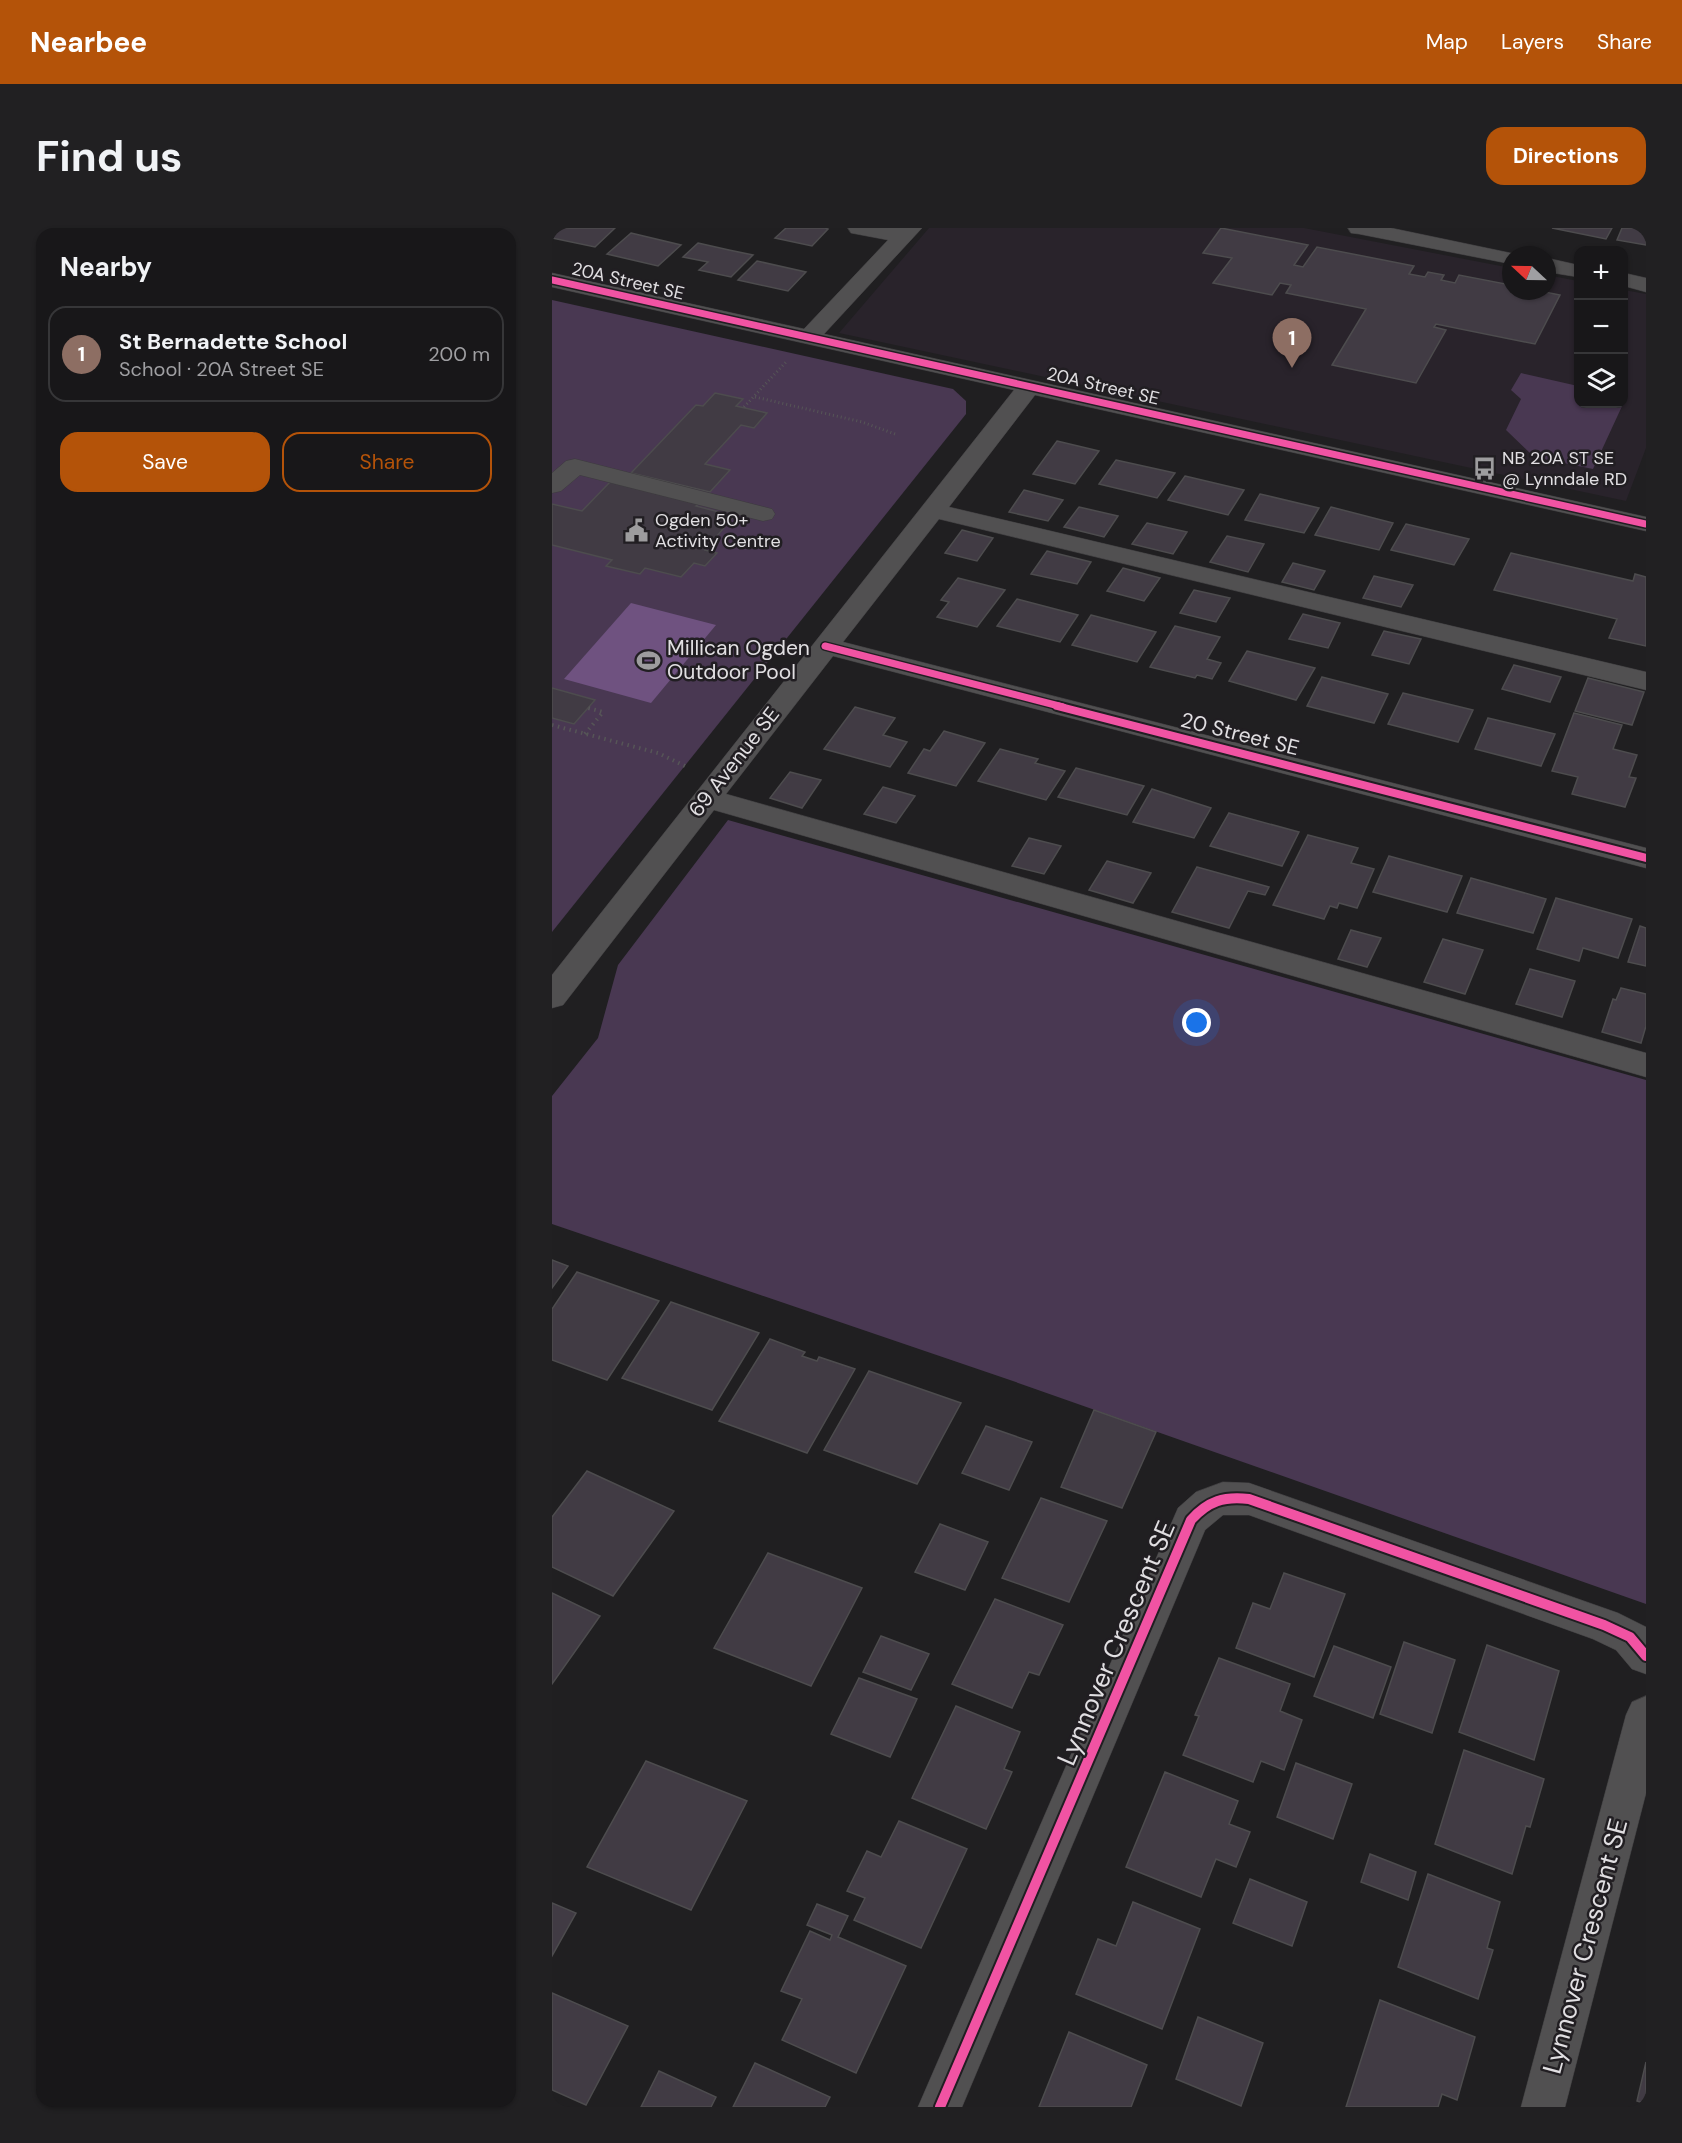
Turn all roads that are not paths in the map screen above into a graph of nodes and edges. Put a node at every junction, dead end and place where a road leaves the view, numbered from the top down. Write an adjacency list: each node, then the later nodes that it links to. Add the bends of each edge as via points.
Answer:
1 (860, 228): 3 (street)
2 (1359, 228): 4 (street)
3 (906, 232): 10 (street)
4 (1502, 256)
5 (1556, 267): 6 (street)
6 (1574, 270)
7 (552, 280): 10 (street, 20A Street SE)
8 (1628, 281): 9 (street)
9 (1646, 285)
10 (808, 338): 11 (street, 20A Street SE)
11 (1029, 387): 13 (street, 69 Avenue SE); 15 (street, 20A Street SE)
12 (552, 486): 14 (street, via 575,466)
13 (932, 510): 16 (street, 69 Avenue SE); 17 (street)
14 (763, 514)
15 (1644, 517)
16 (825, 646): 18 (street, 69 Avenue SE); 19 (street, 20 Street SE)
17 (1646, 681)
18 (706, 798): 20 (street, 69 Avenue SE); 21 (street)
19 (1646, 858)
20 (552, 998)
21 (1646, 1065)
22 (1646, 1656): 24 (street, Lynnover Crescent SE, via 1630,1637 1604,1625 1249,1498 1224,1498 1201,1508 1191,1520)
23 (1646, 1715): 25 (street, Lynnover Crescent SE)
24 (940, 2107)
25 (1543, 2107)

